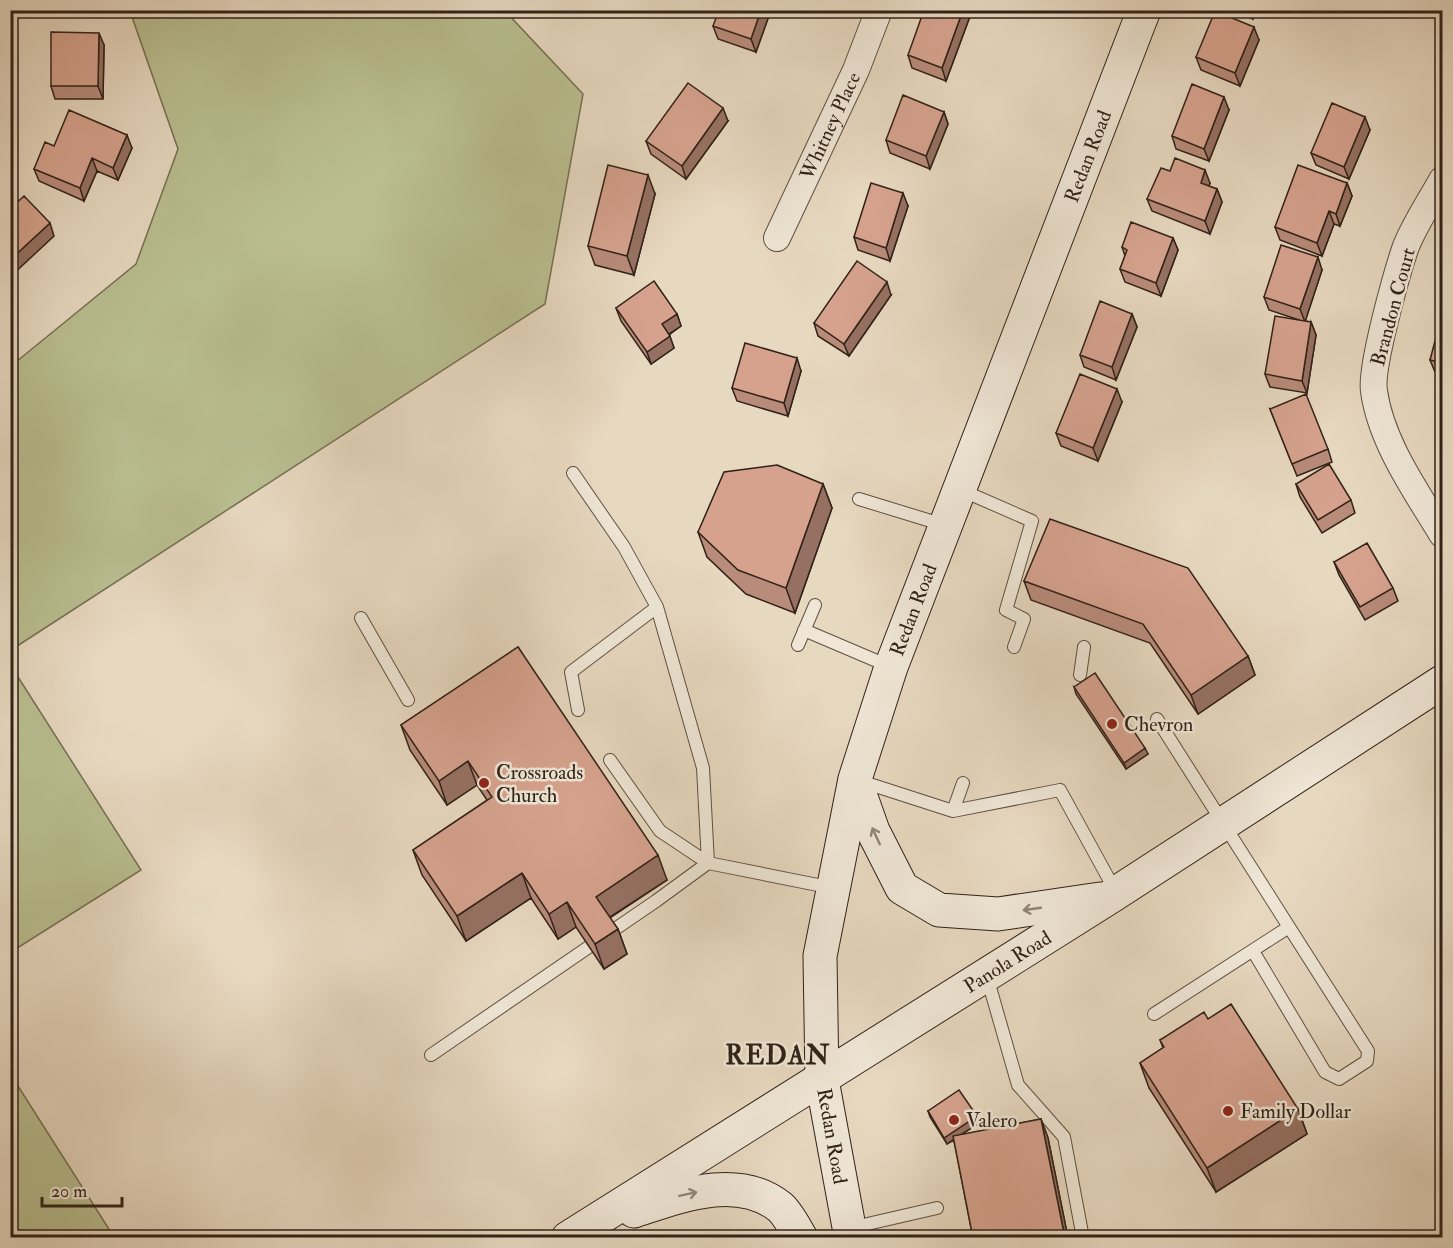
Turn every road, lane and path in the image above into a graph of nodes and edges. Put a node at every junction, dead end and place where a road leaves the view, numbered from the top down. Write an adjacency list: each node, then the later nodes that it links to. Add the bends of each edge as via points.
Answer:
1 (879, 10): 4 (street, Whitney Place, via 856,70)
2 (1144, 10): 6 (main road, Redan Road)
3 (1443, 180): 9 (street, Brandon Court, via 1406,248 1377,357 1373,389 1396,452)
4 (777, 238)
5 (573, 473): 11 (lane, via 624,547)
6 (959, 490): 8 (main road, Redan Road); 15 (lane, via 1032,521 1006,610 1024,619)
7 (859, 499): 8 (lane)
8 (946, 526): 17 (main road, Redan Road)
9 (1443, 534)
10 (815, 605): 13 (lane)
11 (657, 607): 21 (lane, via 572,672); 28 (lane, via 703,768)
12 (361, 618): 20 (lane)
13 (804, 630): 14 (lane); 17 (lane)
14 (798, 645)
15 (1014, 647)
16 (1084, 647): 18 (lane)
17 (891, 667): 24 (main road, Redan Road)
18 (1080, 675)
19 (1443, 682): 27 (main road, Panola Road)
20 (408, 700)
21 (578, 710)
22 (1157, 719): 27 (lane)
23 (610, 760): 28 (lane, via 660,831)
24 (855, 779): 26 (lane); 29 (main road, Redan Road); 30 (main road, one-way to 24, via 998,914 939,910 902,888 873,831)
25 (963, 783): 26 (lane)
26 (953, 811): 30 (lane, via 1060,790)
27 (1223, 824): 30 (main road, Panola Road); 31 (lane)
28 (708, 863): 29 (lane); 35 (lane)
29 (833, 888): 36 (main road, Redan Road, via 820,956)
30 (1113, 895): 33 (main road, Panola Road)
31 (1289, 927): 32 (lane); 32 (lane, via 1368,1051 1367,1061 1339,1079 1325,1072)
32 (1253, 951): 34 (lane)
33 (987, 975): 36 (main road, Panola Road); 41 (lane, via 1018,1085 1064,1137)
34 (1154, 1014)
35 (431, 1055)
36 (822, 1080): 38 (main road, Redan Road); 39 (main road, Panola Road)
37 (937, 1208): 38 (lane)
38 (850, 1233)
39 (571, 1236): 40 (main road, one-way to 40, via 683,1195 714,1190 751,1191 781,1208)
40 (801, 1238)
41 (1083, 1238)

